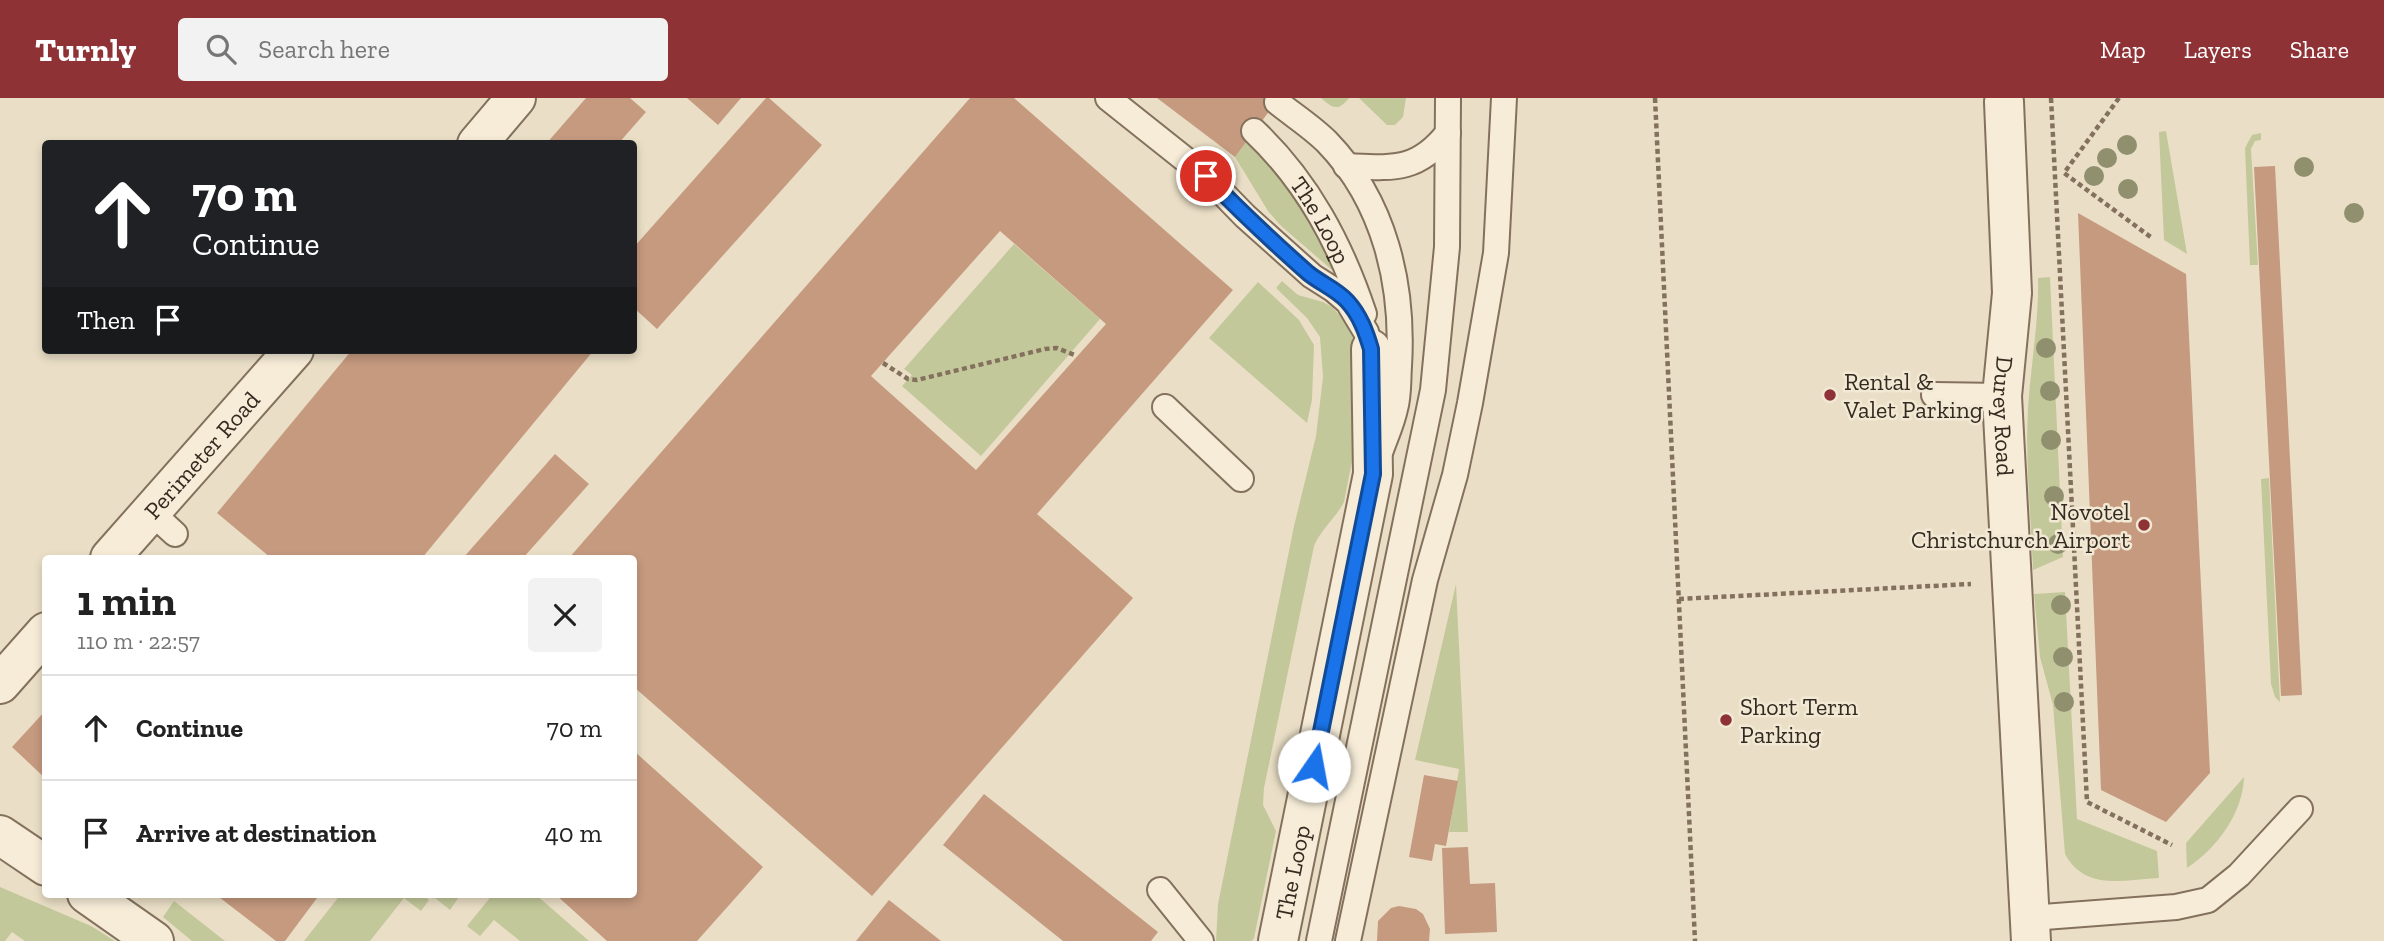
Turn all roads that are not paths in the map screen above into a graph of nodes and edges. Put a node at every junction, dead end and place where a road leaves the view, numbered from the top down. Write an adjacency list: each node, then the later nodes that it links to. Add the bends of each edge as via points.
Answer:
1 (516, 98): 9 (street)
2 (1108, 98): 11 (lane, via 1206,176 1312,276 1348,302)
3 (1448, 98): 8 (lane)
4 (2004, 99): 14 (street, Durey Road, via 2012,293)
5 (1277, 102): 10 (lane, via 1326,142)
6 (1504, 105): 31 (lane, via 1496,253 1470,403 1417,613)
7 (1254, 131): 11 (lane, The Loop, via 1299,180 1321,216 1351,275)
8 (1448, 133): 10 (lane, via 1422,159 1399,166); 30 (lane, The Loop, via 1447,247 1433,390)
9 (480, 140)
10 (1346, 166): 16 (lane, via 1378,219 1399,301 1396,408)
11 (1371, 349): 16 (street, The Loop)
12 (291, 354): 18 (street, Perimeter Road, via 163,523)
13 (1934, 394): 14 (lane)
14 (2002, 396): 26 (street, Durey Road)
15 (1165, 407): 17 (lane)
16 (1373, 474): 29 (street, The Loop)
17 (1241, 479)
18 (115, 555)
19 (42, 637): 20 (street)
20 (0, 684)
21 (2300, 809): 26 (lane, via 2239,875 2208,900)
22 (0, 835): 23 (street)
23 (42, 863)
24 (1160, 890): 28 (lane)
25 (93, 898): 27 (street)
26 (2031, 929)
27 (154, 941)
28 (1201, 941)
29 (1278, 941)
30 (1319, 941)
31 (1348, 941)

